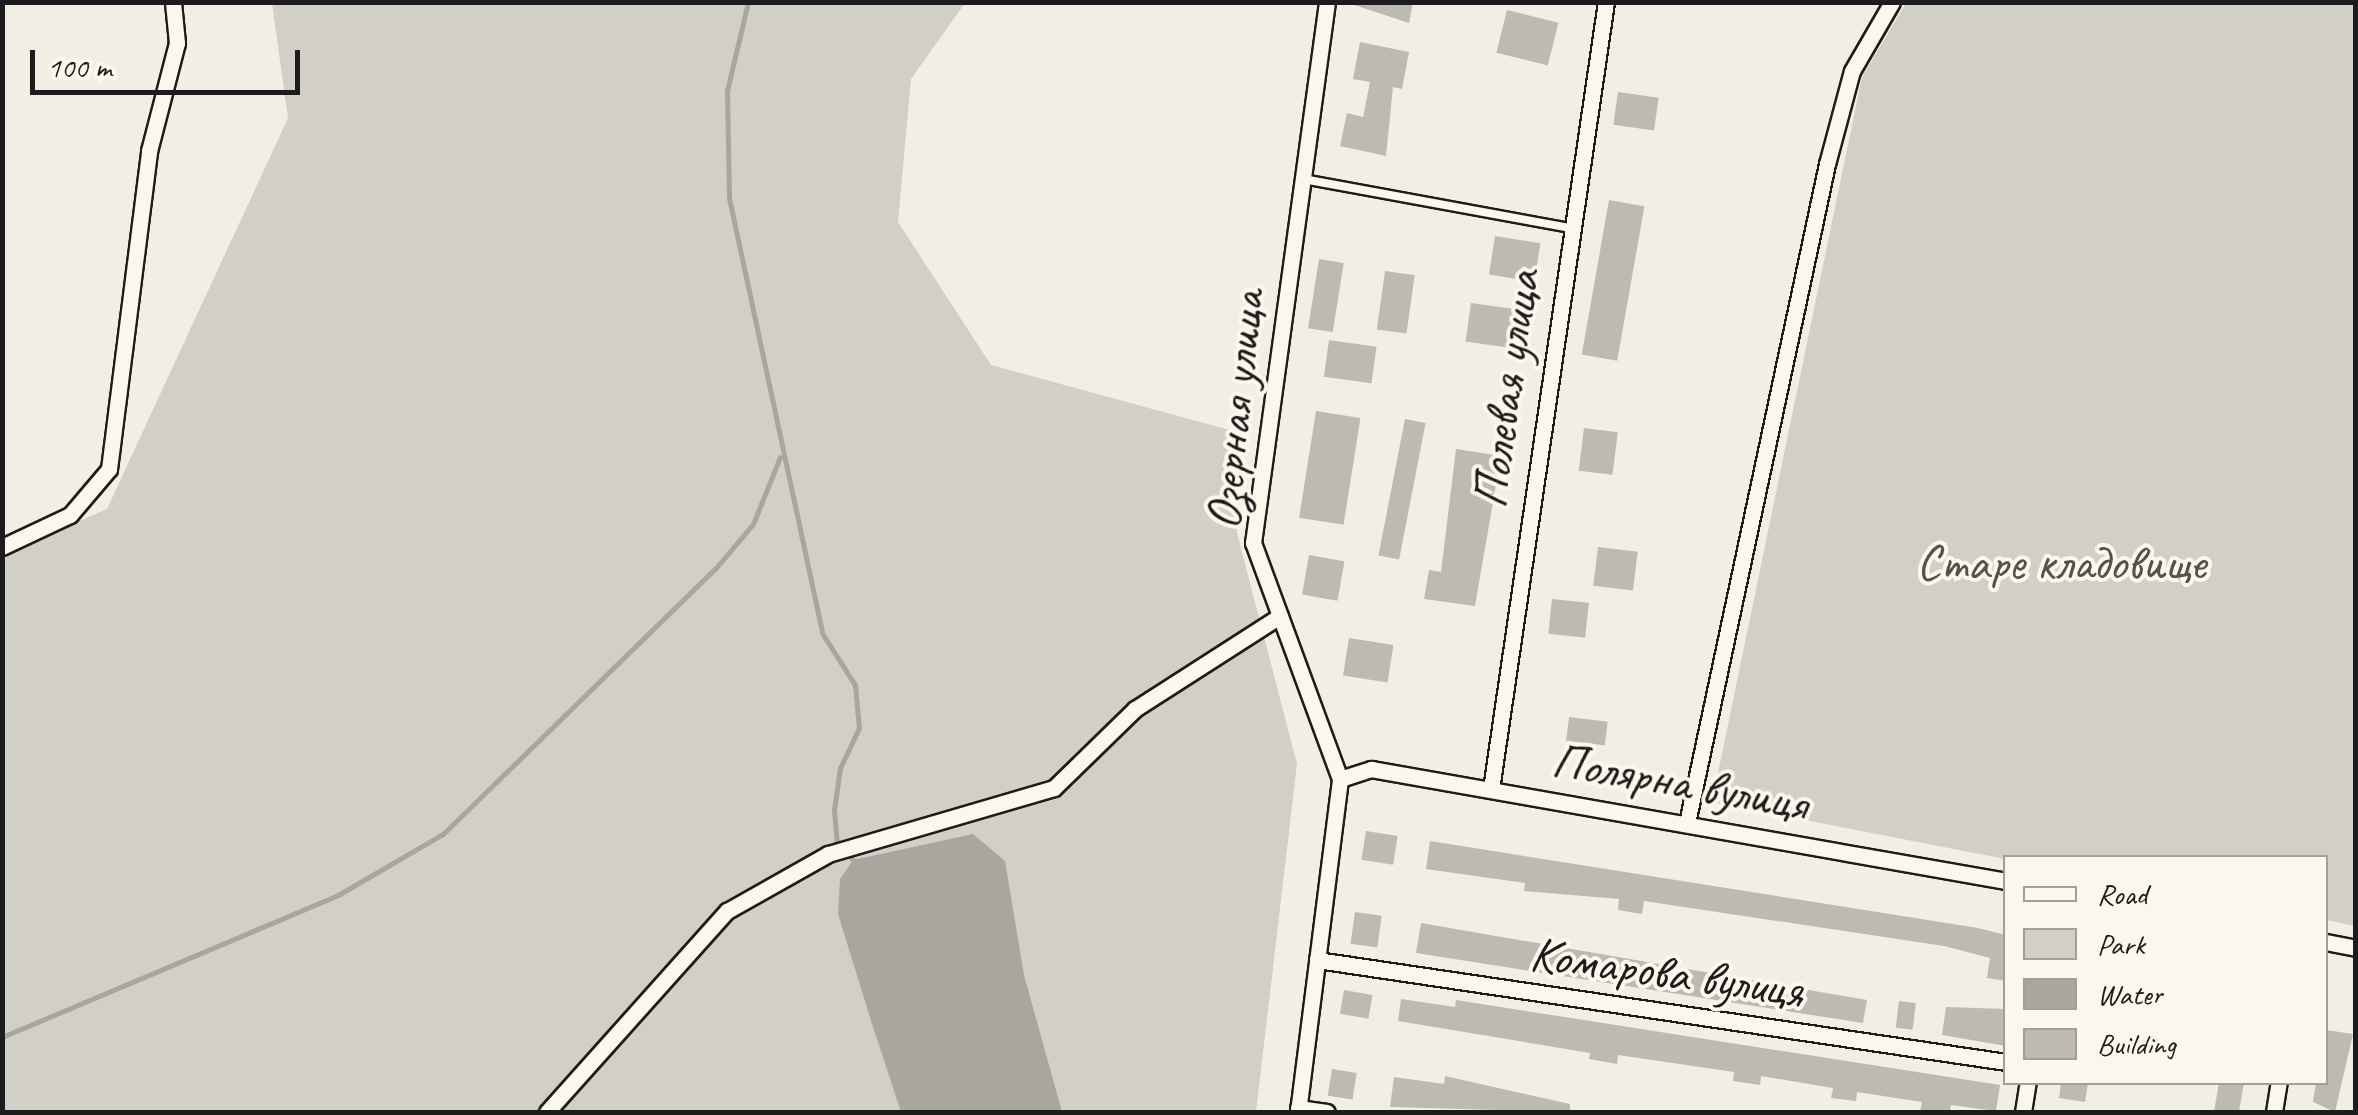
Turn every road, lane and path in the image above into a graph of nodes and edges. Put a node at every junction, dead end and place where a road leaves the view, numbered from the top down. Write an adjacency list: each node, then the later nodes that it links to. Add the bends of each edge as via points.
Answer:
1 (174, 2): 7 (street, via 177,42 148,151 109,469 70,515)
2 (1328, 2): 5 (street, Озерная улица)
3 (1606, 2): 6 (street, Полевая улица)
4 (1892, 2): 11 (street, via 1852,71 1827,164)
5 (1303, 180): 6 (lane); 8 (street, Озерная улица, via 1254,544)
6 (1570, 228): 10 (street, Полевая улица)
7 (2, 547)
8 (1280, 616): 9 (street, Озерная улица); 20 (street, via 1135,709 1054,788 828,854 727,911)
9 (1340, 779): 10 (street, Полярна вулиця, via 1371,769); 15 (street, Озерная улица)
10 (1492, 788): 11 (street, Полярна вулиця)
11 (1688, 823): 12 (street, Полярна вулиця)
12 (2003, 881)
13 (2328, 942): 14 (street)
14 (2356, 948)
15 (1317, 960): 16 (street, Комарова вулиця); 19 (street, Озерная улица)
16 (2003, 1062)
17 (2028, 1085): 22 (street)
18 (2278, 1085): 23 (street)
19 (1298, 1110): 21 (street)
20 (547, 1112)
21 (1326, 1112)
22 (2024, 1112)
23 (2274, 1112)

